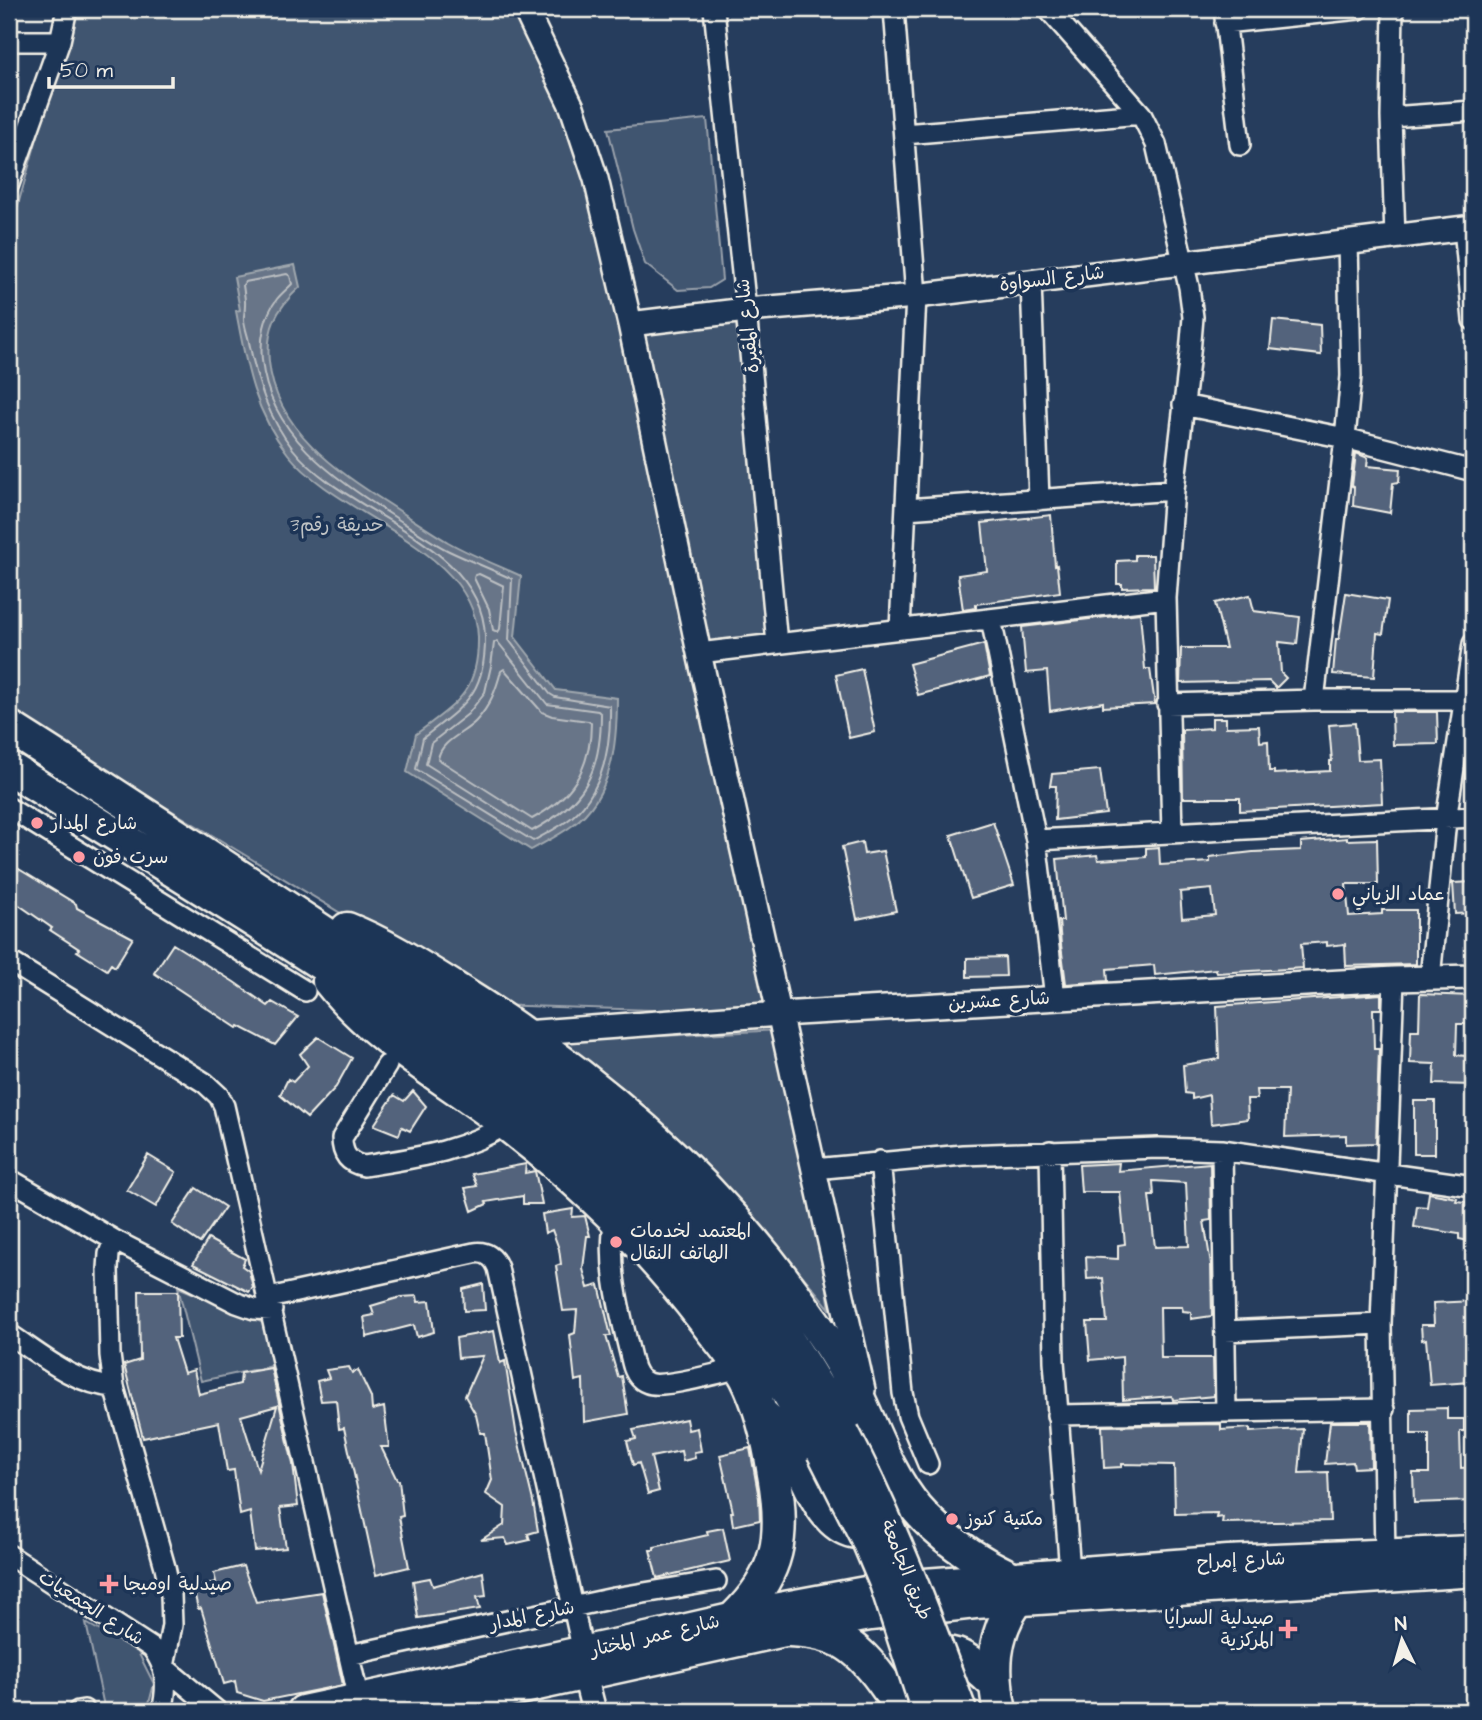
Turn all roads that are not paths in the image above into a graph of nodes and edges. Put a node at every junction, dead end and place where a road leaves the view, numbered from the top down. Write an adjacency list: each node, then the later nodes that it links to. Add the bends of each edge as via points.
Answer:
1 (67, 9): 10 (street)
2 (526, 9): 25 (street, via 572,107 596,179)
3 (714, 9): 23 (street, شارع المقبرة)
4 (894, 9): 14 (street)
5 (1048, 9): 12 (street)
6 (1359, 9): 8 (street)
7 (1393, 9): 13 (street)
8 (1224, 16): 15 (street)
9 (9, 41): 10 (street)
10 (60, 41): 16 (street)
11 (1473, 111): 13 (street)
12 (1141, 114): 14 (street); 20 (street, via 1156,144)
13 (1391, 117): 18 (street)
14 (904, 134): 22 (street)
15 (1240, 145)
16 (9, 184)
17 (1469, 228): 18 (street, شارع السواوة); 24 (street)
18 (1395, 238): 19 (street, شارع السواوة)
19 (1348, 242): 20 (street, شارع السواوة); 27 (street, via 1351,342)
20 (1183, 263): 21 (street, شارع السواوة); 26 (street, via 1192,317)
21 (1031, 282): 22 (street, شارع السواوة); 30 (street)
22 (916, 296): 23 (street, شارع السواوة); 31 (street)
23 (746, 310): 25 (street, شارع السواوة); 35 (street, شارع المقبرة)
24 (1473, 320)
25 (630, 324): 37 (street)
26 (1183, 405): 27 (street); 29 (street)
27 (1345, 438): 28 (street); 39 (street)
28 (1473, 471)
29 (1174, 490): 30 (street); 32 (street)
30 (1039, 500): 31 (street)
31 (906, 509): 34 (street)
32 (1166, 598): 33 (street); 40 (street)
33 (991, 619): 34 (street); 47 (street)
34 (900, 629): 35 (street)
35 (777, 644): 37 (street)
36 (1473, 644): 38 (street)
37 (699, 653): 56 (street)
38 (1464, 699): 39 (street); 45 (street)
39 (1314, 700): 40 (street)
40 (1167, 704): 46 (street)
41 (9, 727): 48 (highway)
42 (9, 768): 49 (highway)
43 (9, 808): 54 (street)
44 (1473, 817): 45 (street)
45 (1446, 820): 46 (street); 52 (street)
46 (1171, 833): 47 (street)
47 (1036, 840): 55 (street)
48 (296, 914): 57 (highway, via 344,928 406,958); 80 (highway, via 518,1063 626,1152 717,1248 764,1306 807,1368)
49 (312, 957): 59 (highway, via 365,1020); 80 (highway, via 494,1077 635,1197 718,1291 792,1396)
50 (9, 961): 69 (street, via 219,1096)
51 (1473, 977): 52 (street, شارع عشرين)
52 (1430, 978): 53 (street, شارع عشرين)
53 (1394, 979): 55 (street, شارع عشرين); 64 (street)
54 (305, 991)
55 (1055, 998): 56 (street, شارع عشرين)
56 (779, 1014): 57 (street, شارع عشرين); 63 (street)
57 (524, 1033): 75 (highway, via 670,1152 729,1213 805,1310)
58 (387, 1065): 59 (street, via 342,1138 342,1149 354,1164 364,1166 456,1148)
59 (506, 1124): 67 (highway)
60 (1222, 1150): 61 (street); 64 (street); 71 (street)
61 (1050, 1151): 62 (street); 79 (street)
62 (880, 1161): 63 (street); 81 (street, via 903,1393)
63 (814, 1169): 75 (street, via 863,1388)
64 (1387, 1173): 66 (street); 70 (street)
65 (9, 1179): 68 (street)
66 (1473, 1186)
67 (615, 1218): 73 (highway, via 665,1271); 73 (street, via 612,1266 637,1374 648,1383 664,1384)
68 (114, 1240): 69 (street, via 237,1303 254,1309); 74 (street, via 108,1269)
69 (271, 1304): 90 (street, via 474,1253 494,1259); 93 (street)
70 (1381, 1324): 71 (street); 76 (street)
71 (1225, 1331): 77 (street)
72 (9, 1334): 74 (street, via 73,1375)
73 (741, 1368): 78 (highway)
74 (114, 1387): 95 (street, via 169,1581 172,1625)
75 (863, 1407): 82 (highway)
76 (1384, 1409): 77 (street); 85 (street)
77 (1226, 1412): 79 (street)
78 (760, 1413): 82 (highway, via 783,1435 826,1515 841,1527 876,1531 894,1521); 91 (highway, via 776,1487 780,1532 770,1572 756,1596)
79 (1057, 1415): 86 (street)
80 (833, 1442): 98 (highway, bridge, via 886,1583); 104 (highway, طريق الجامعة, bridge, via 891,1532)
81 (928, 1464)
82 (909, 1499): 89 (highway, via 928,1521)
83 (1473, 1551): 85 (main road, شارع إمراح)
84 (9, 1555): 95 (street, شارع الجمعيات, via 143,1640)
85 (1385, 1556): 86 (main road, شارع إمراح)
86 (1070, 1572): 89 (main road, شارع إمراح)
87 (1473, 1572): 89 (main road, شارع إمراح)
88 (716, 1581): 90 (street, شارع المدار)
89 (1013, 1590): 91 (main road, شارع عمر المختار, via 898,1586); 92 (main road, شارع عمر المختار, via 975,1603); 96 (highway, via 1000,1628)
90 (574, 1606): 93 (street, شارع المدار); 94 (street)
91 (734, 1618): 94 (main road, شارع عمر المختار)
92 (789, 1630): 94 (main road, شارع عمر المختار); 98 (highway, via 810,1630 849,1645)
93 (349, 1656): 97 (street)
94 (584, 1664): 97 (main road, شارع عمر المختار); 102 (main road, شارع عمر المختار); 103 (street)
95 (164, 1668): 99 (street); 100 (street, شارع الجمعيات)
96 (997, 1697): 98 (highway, via 965,1658 944,1653 914,1665 907,1674 902,1684)
97 (359, 1700): 101 (main road, شارع عمر المختار)
98 (911, 1709)
99 (162, 1711)
100 (217, 1711)
101 (303, 1711)
102 (418, 1711)
103 (594, 1711)
104 (960, 1711)

